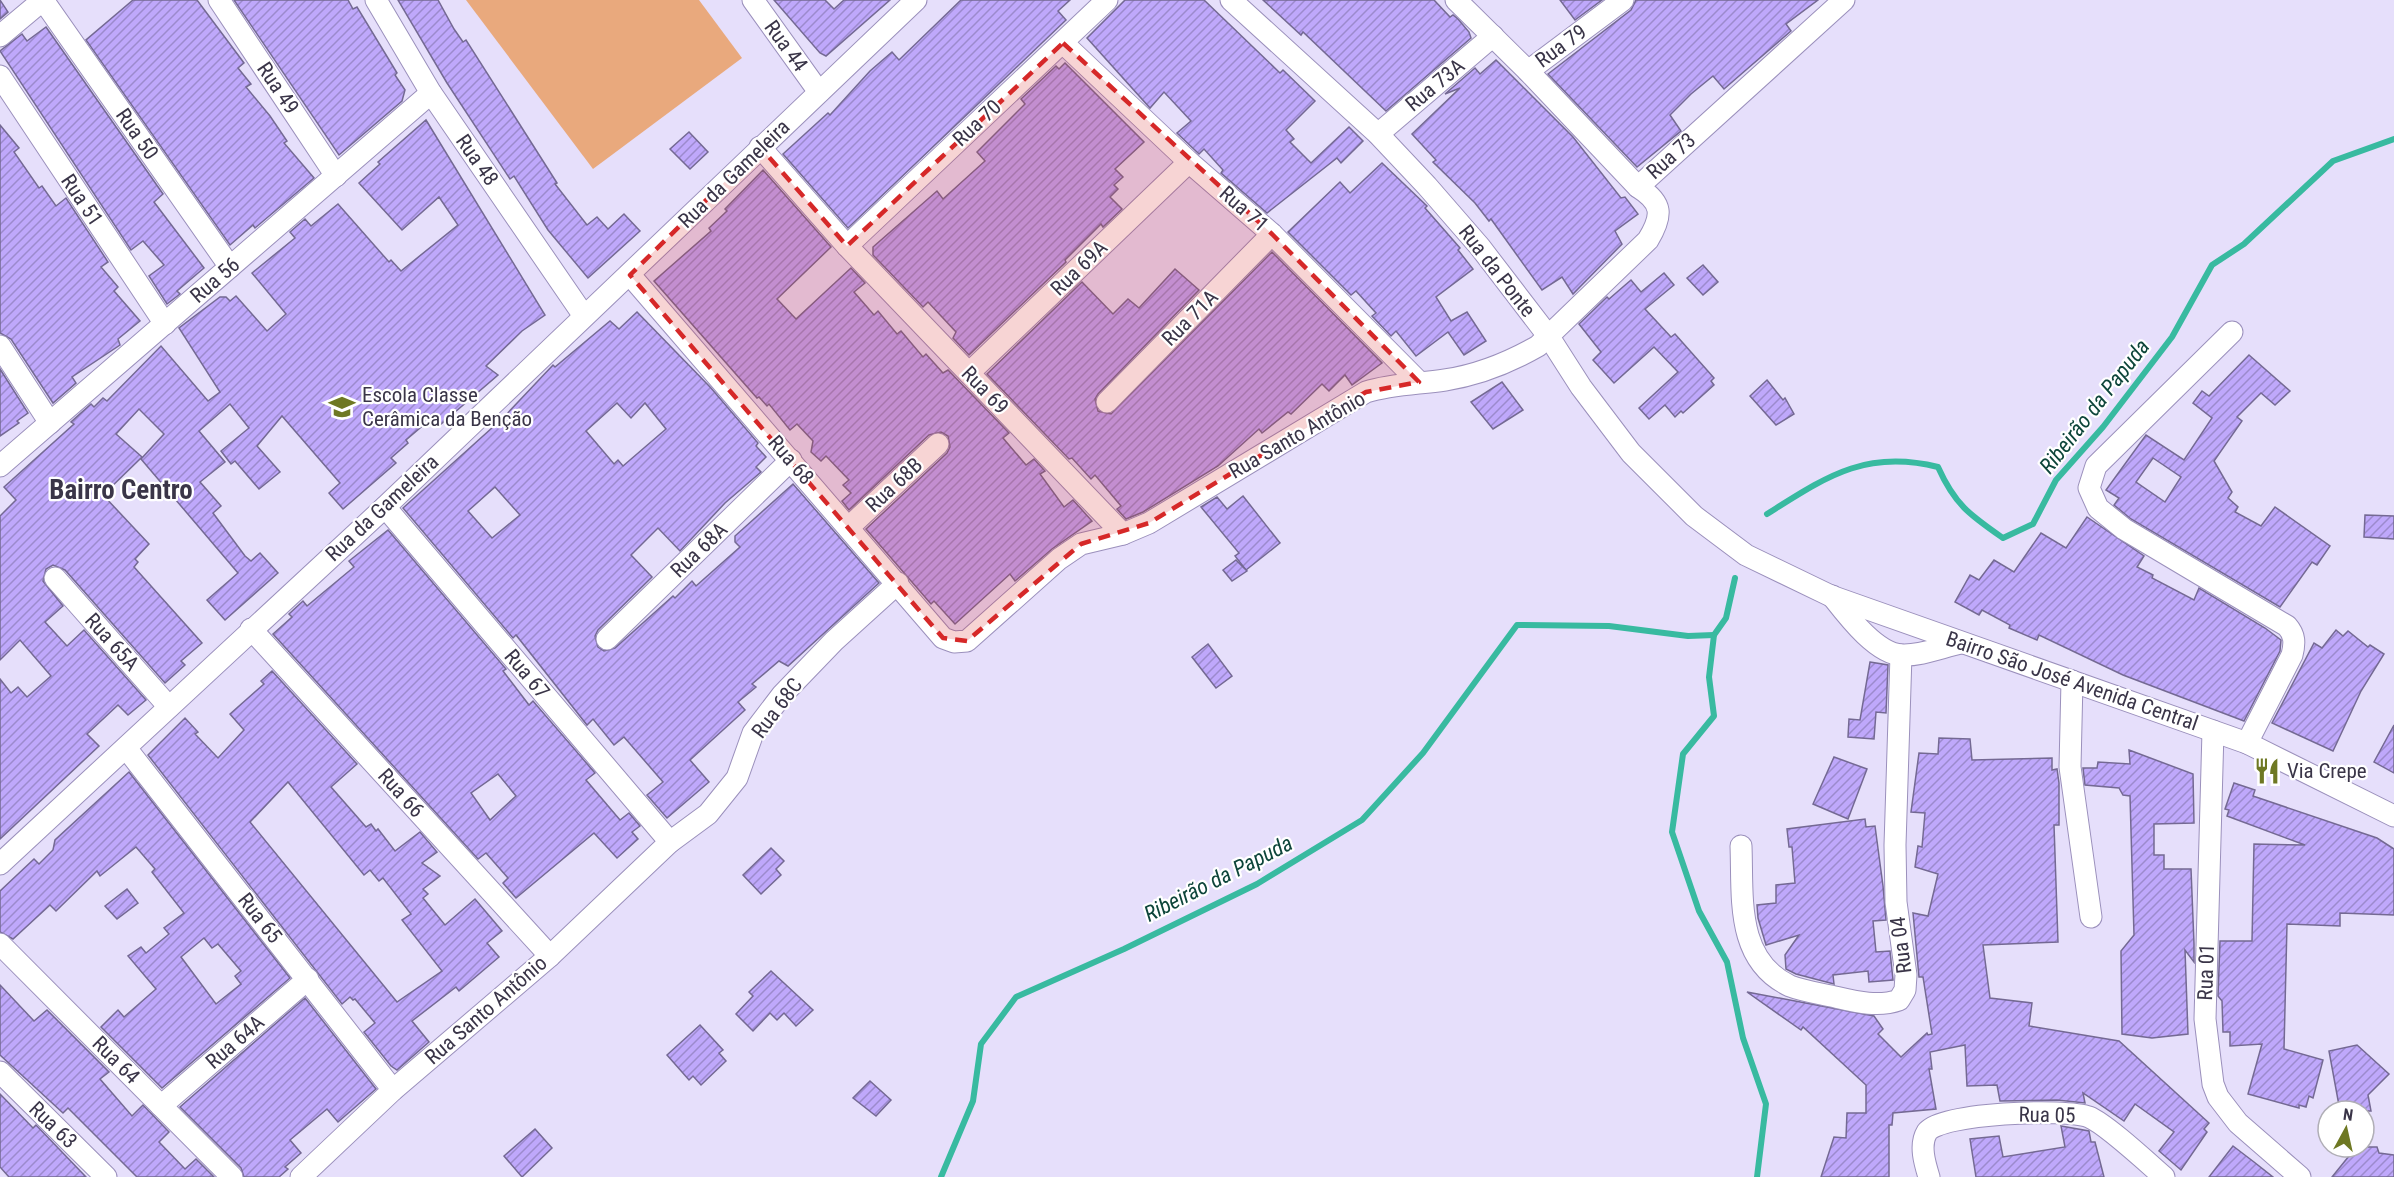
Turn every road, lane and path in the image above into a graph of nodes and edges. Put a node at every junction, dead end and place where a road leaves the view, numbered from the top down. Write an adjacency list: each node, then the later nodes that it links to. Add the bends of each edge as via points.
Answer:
1 (43, 0): 11 (street); 25 (street, Rua 50)
2 (219, 0): 21 (street, Rua 49)
3 (376, 0): 17 (street, Rua 48)
4 (753, 0): 16 (street, Rua 44)
5 (916, 0): 16 (street, Rua da Gameleira)
6 (1107, 0): 13 (street, Rua 70)
7 (1231, 0): 18 (street, Rua da Ponte)
8 (1456, 0): 12 (street, Rua 73)
9 (1623, 0): 14 (street, Rua 79)
10 (1844, 0): 22 (street, Rua 73)
11 (0, 36)
12 (1493, 36): 14 (street, Rua 73); 18 (street, Rua 73A)
13 (1063, 43): 20 (street, Rua 71); 24 (street, Rua 70)
14 (1528, 71): 22 (street, Rua 73)
15 (0, 76): 28 (street, Rua 51)
16 (819, 92): 19 (street, Rua da Gameleira)
17 (430, 93): 21 (street, Rua 56); 27 (street, Rua 48)
18 (1378, 134): 30 (street, Rua da Ponte, via 1480,247)
19 (760, 147): 24 (street, Rua 69); 26 (street, Rua da Gameleira)
20 (1189, 162): 23 (street, Rua 71); 32 (street, Rua 69A)
21 (336, 176): 25 (street, Rua 56)
22 (1638, 187): 30 (street, Rua Santo Antônio, via 1656,202 1659,210 1655,228 1636,253)
23 (1272, 234): 33 (street, Rua 71); 34 (street, Rua 71A)
24 (847, 246): 32 (street, Rua 69)
25 (230, 267): 28 (street, Rua 56)
26 (630, 275): 27 (street, Rua da Gameleira); 37 (street, Rua 68)
27 (584, 316): 39 (street, Rua da Gameleira)
28 (165, 324): 35 (street, Rua 56)
29 (2232, 332): 54 (street, via 2096,466 2089,480 2090,495 2107,517 2292,631 2292,655)
30 (1549, 337): 33 (street, Rua Santo Antônio, via 1497,365 1445,380); 42 (street, Rua da Ponte, via 1631,453 1694,516)
31 (0, 346): 35 (street)
32 (969, 374): 41 (street, Rua 69)
33 (1419, 382): 41 (street, Rua Santo Antônio, via 1366,393 1176,508)
34 (1107, 402)
35 (51, 423): 38 (street, Rua 56)
36 (938, 444): 40 (street, Rua 68B)
37 (791, 460): 40 (street, Rua 68); 47 (street, Rua 68A)
38 (0, 466)
39 (385, 507): 46 (street, Rua da Gameleira); 57 (street, Rua 67)
40 (849, 527): 44 (street, Rua 68)
41 (1123, 534): 48 (street, Rua Santo Antônio, via 1081,544 1059,558 978,633 967,641)
42 (1746, 555): 45 (street, Bairro São José Avenida Central)
43 (55, 578): 52 (street, Rua 65A)
44 (898, 583): 48 (street, Rua 68, via 943,638); 57 (street, Rua 68C, via 782,695 753,733 737,778 708,814)
45 (1831, 596): 49 (street, Bairro São José Avenida Central); 50 (street, via 1876,644)
46 (251, 629): 52 (street, Rua da Gameleira); 62 (street, Rua 66)
47 (607, 639)
48 (954, 642)
49 (1962, 642): 50 (street); 51 (street, Bairro São José Avenida Central)
50 (1901, 655): 58 (street, Rua 04, via 1895,845 1896,902 1906,975 1905,990 1899,1000 1879,1004 1803,990 1790,986 1758,960 1745,930)
51 (2072, 681): 53 (street, Bairro São José Avenida Central); 60 (street, via 2070,768)
52 (169, 706): 55 (street, Rua da Gameleira)
53 (2213, 731): 54 (street, Bairro São José Avenida Central); 72 (street, Rua 01, via 2205,1020 2211,1074 2225,1110)
54 (2247, 743): 56 (street, Bairro São José Avenida Central)
55 (126, 748): 59 (street, Rua da Gameleira); 63 (street, Rua 65)
56 (2394, 816)
57 (670, 842): 62 (street, Rua Santo Antônio)
58 (1741, 846)
59 (0, 864)
60 (2091, 917)
61 (0, 944): 66 (street, Rua 64)
62 (550, 956): 65 (street, Rua Santo Antônio)
63 (308, 979): 65 (street, Rua 65); 66 (street, Rua 64A)
64 (0, 1072): 67 (street, Rua 63)
65 (393, 1090): 69 (street, Rua Santo Antônio)
66 (161, 1106): 68 (street, Rua 64)
67 (106, 1177)
68 (232, 1177)
69 (301, 1177)
70 (1929, 1177): 71 (street, Rua 05, via 1923,1144 1928,1132 1948,1121 2063,1111 2091,1117)
71 (2164, 1177)
72 (2301, 1177)

